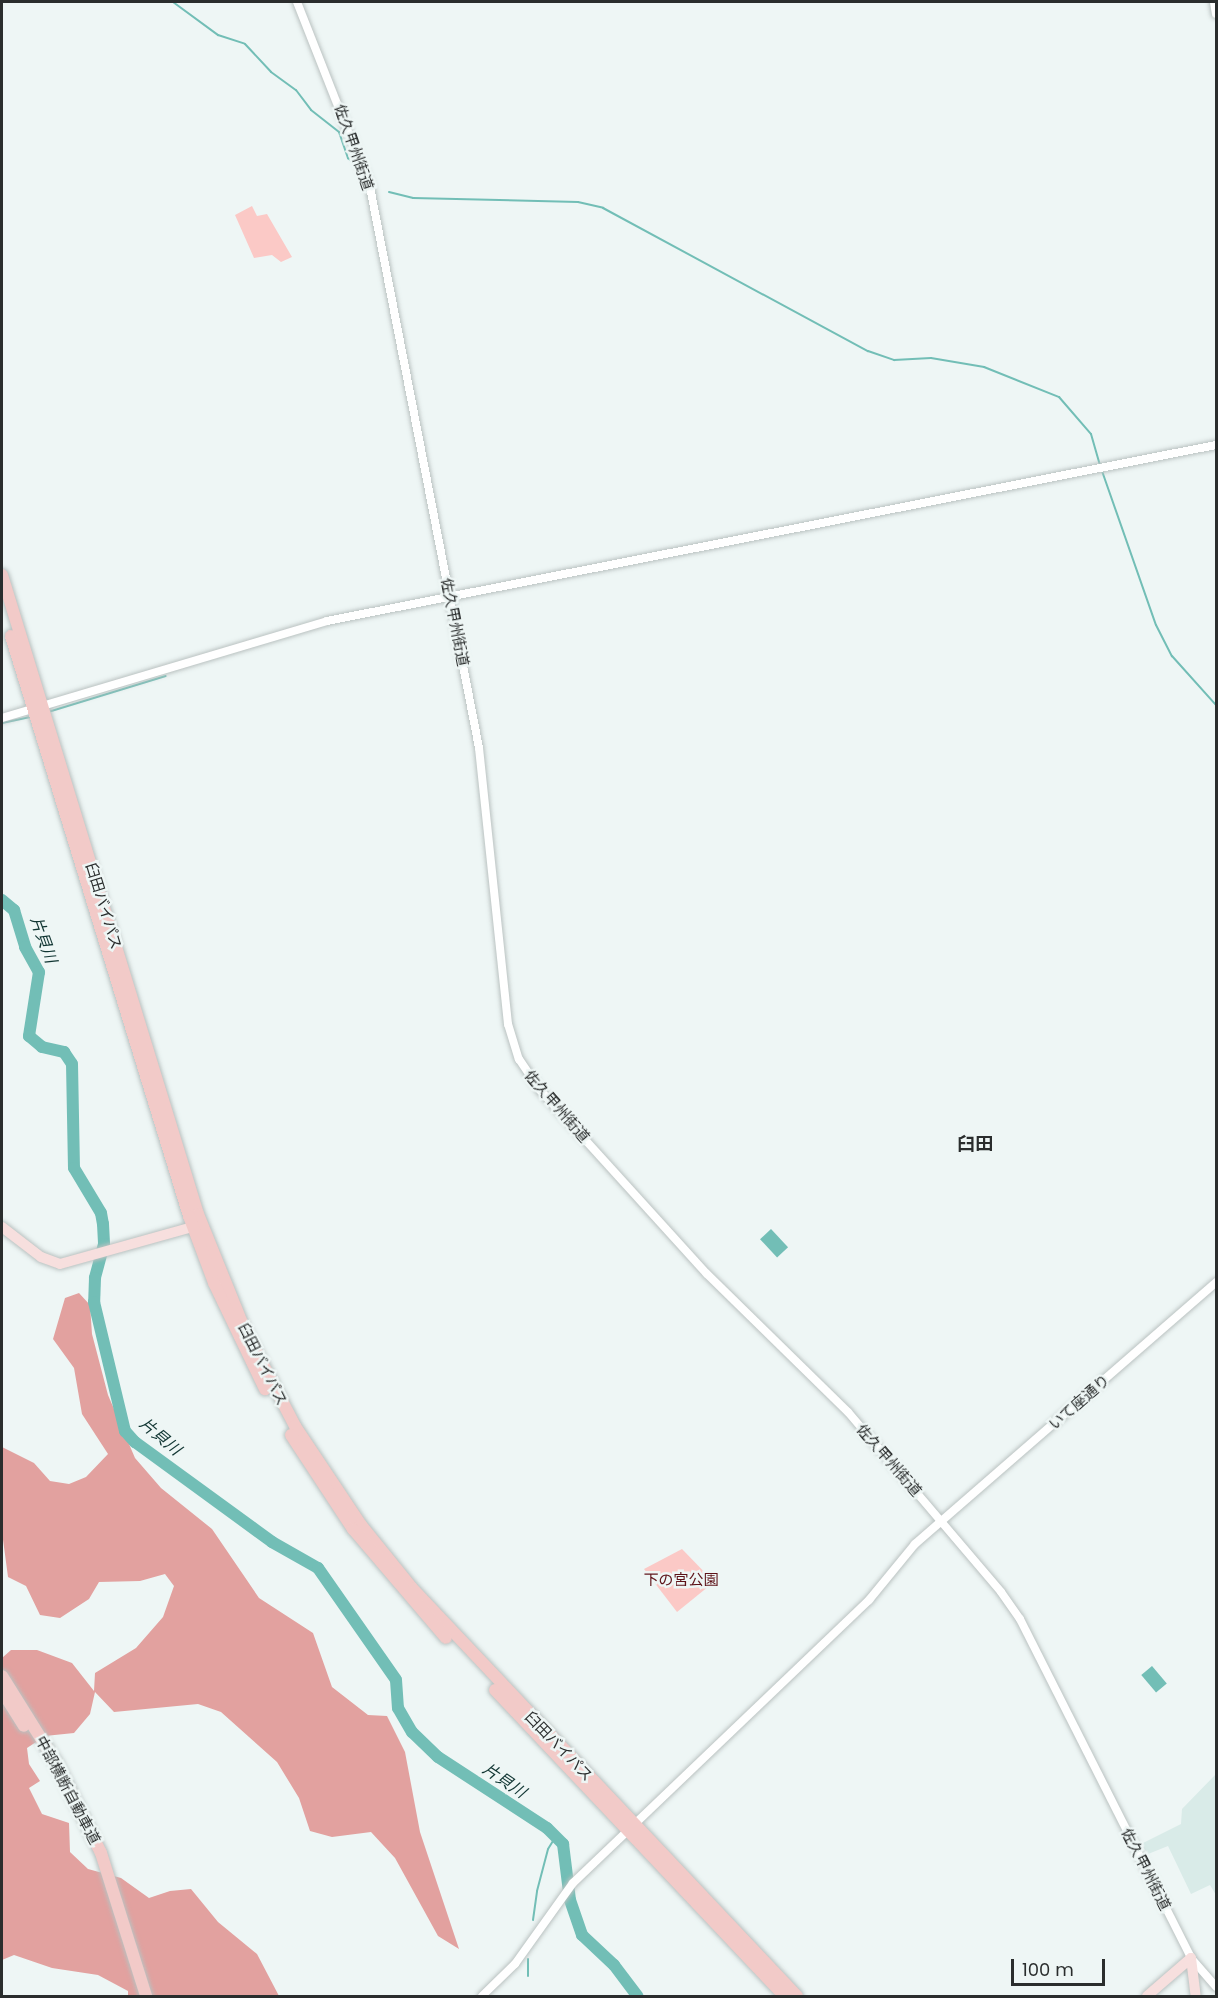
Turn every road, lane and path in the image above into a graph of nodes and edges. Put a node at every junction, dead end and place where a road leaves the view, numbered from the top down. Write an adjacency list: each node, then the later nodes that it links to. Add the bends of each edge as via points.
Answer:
1 (297, 2): 6 (street, 佐久甲州街道, via 370,187)
2 (1214, 2): 3 (street)
3 (1216, 14)
4 (1216, 445): 6 (street, via 608,564)
5 (2, 575): 8 (highway, 臼田バイパス)
6 (451, 599): 8 (street, via 327,621); 13 (street, 佐久甲州街道, via 484,780 508,1024 519,1059 540,1090 707,1274 848,1413)
7 (2, 604): 8 (highway, 臼田バイパス)
8 (38, 709): 9 (street); 10 (highway, 臼田バイパス)
9 (2, 718)
10 (197, 1226): 11 (main road, via 66,1263 50,1262); 16 (highway, 臼田バイパス, via 295,1426 361,1525 468,1651)
11 (2, 1227)
12 (1216, 1282): 13 (street, いて座通り)
13 (942, 1522): 16 (street, いて座通り, via 905,1554 862,1607); 18 (street, 佐久甲州街道, via 1020,1619)
14 (2, 1676): 17 (highway, 中部横断自動車道, via 75,1799)
15 (2, 1691): 17 (highway, 中部横断自動車道, via 65,1794)
16 (631, 1827): 21 (street, いて座通り, via 562,1894 515,1964); 22 (highway, 臼田バイパス); 23 (highway, 臼田バイパス)
17 (121, 1910): 20 (highway, 中部横断自動車道)
18 (1191, 1958): 19 (street); 24 (main road, via 1172,1970); 25 (main road, 佐久甲州街道)
19 (1216, 1986)
20 (146, 1996)
21 (482, 1996)
22 (784, 1996)
23 (797, 1996)
24 (1147, 1996)
25 (1196, 1996)

